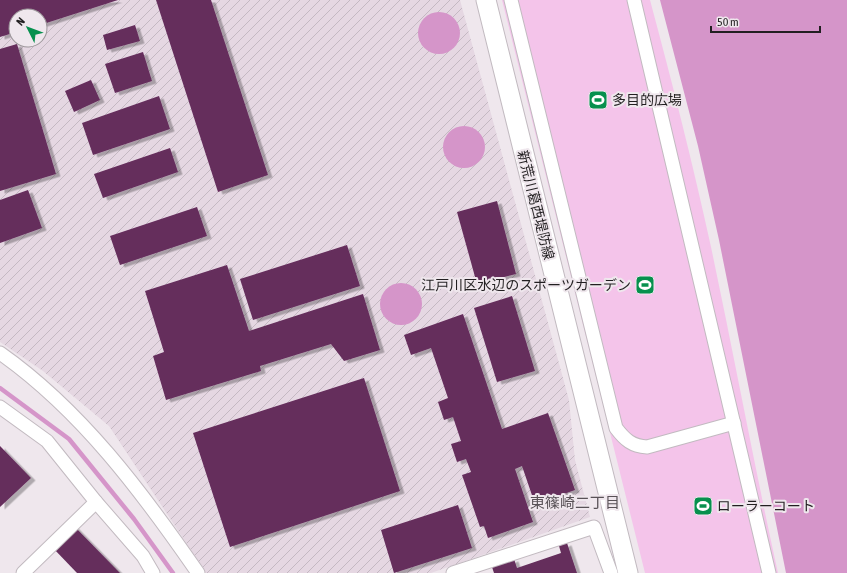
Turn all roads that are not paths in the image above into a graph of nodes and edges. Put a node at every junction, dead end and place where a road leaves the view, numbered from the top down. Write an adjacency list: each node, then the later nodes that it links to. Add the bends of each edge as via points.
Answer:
1 (486, 0): 13 (main road, 新荒川葛西堤防線)
2 (511, 0): 6 (street, via 616,428 624,440 647,447)
3 (634, 0): 6 (street)
4 (0, 353): 10 (street, via 21,368 109,454)
5 (0, 407): 7 (street, via 47,441)
6 (734, 423): 14 (street)
7 (96, 502): 8 (street); 9 (street, via 143,556)
8 (23, 573)
9 (153, 573)
10 (198, 573)
11 (453, 573): 12 (street, via 594,527)
12 (612, 573)
13 (628, 573)
14 (769, 573)

